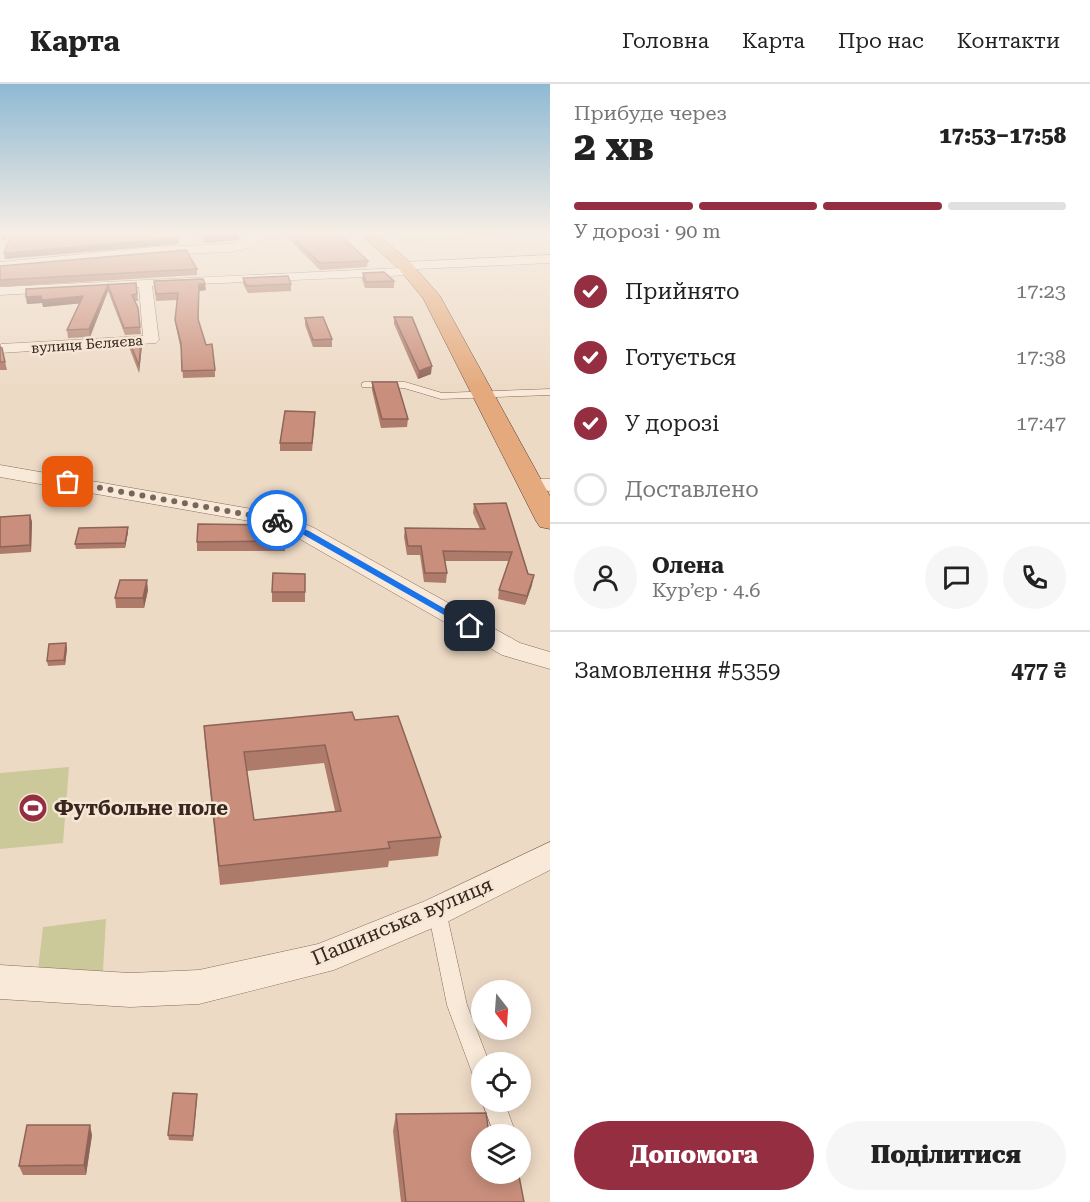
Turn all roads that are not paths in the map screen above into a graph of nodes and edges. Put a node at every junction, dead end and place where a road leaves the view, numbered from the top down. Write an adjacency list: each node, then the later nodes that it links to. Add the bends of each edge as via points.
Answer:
1 (95, 285): 4 (street)
2 (146, 285): 5 (street, вулиця Бєляєва, via 151,340)
3 (422, 285): 8 (highway)
4 (0, 291)
5 (1, 349)
6 (365, 385): 8 (lane, via 405,385 441,396)
7 (550, 392): 8 (lane)
8 (484, 396): 10 (highway)
9 (0, 471): 12 (street, via 278,520 511,649)
10 (540, 485): 11 (highway)
11 (550, 521)
12 (550, 661)
13 (550, 855): 14 (street, Пашинська вулиця)
14 (437, 911): 15 (street, Пашинська вулиця, via 321,959 199,987 130,990); 16 (lane, via 457,1005)
15 (0, 982)
16 (475, 1052)

